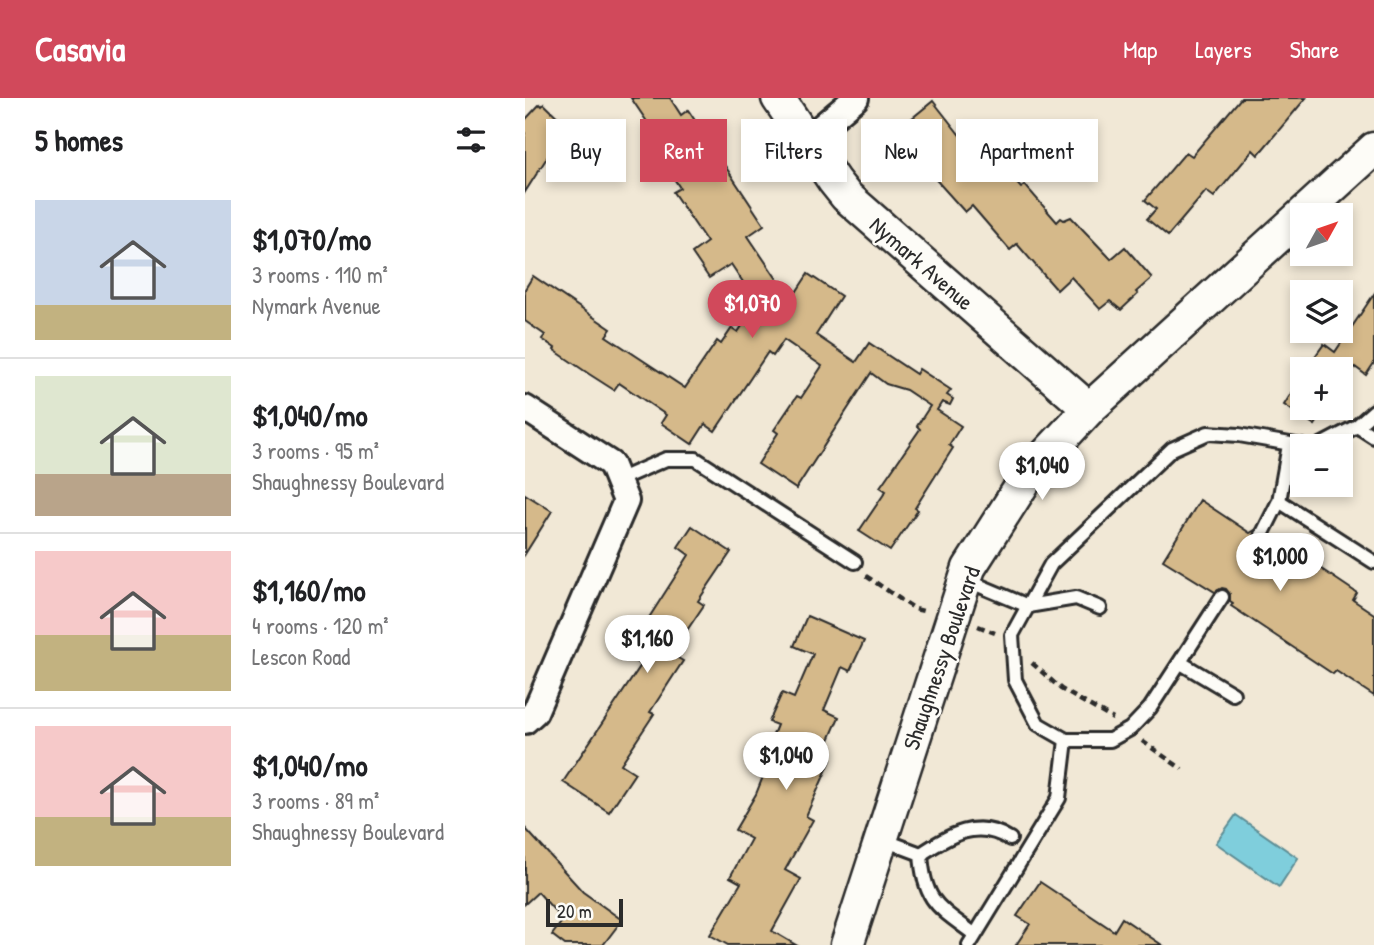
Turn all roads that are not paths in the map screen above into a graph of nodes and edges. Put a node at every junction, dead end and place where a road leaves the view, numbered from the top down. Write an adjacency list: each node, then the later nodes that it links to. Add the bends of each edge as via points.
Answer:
1 (779, 98): 3 (street, Nymark Avenue)
2 (856, 98): 4 (street)
3 (793, 119)
4 (830, 119)
5 (1374, 149): 8 (street, Shaughnessy Boulevard)
6 (835, 182): 8 (street, Nymark Avenue, via 861,210)
7 (525, 408): 15 (street, via 611,464)
8 (1089, 409): 20 (street, Shaughnessy Boulevard, via 1031,471)
9 (1374, 411): 10 (lane)
10 (1357, 426): 11 (lane); 12 (lane)
11 (1342, 434)
12 (1374, 437)
13 (1290, 445): 22 (lane, via 1208,433 1172,449 1051,564)
14 (1290, 463): 16 (lane)
15 (618, 480): 18 (lane, via 666,459 696,459); 26 (street, via 626,502 535,712)
16 (1279, 501): 17 (lane); 19 (lane)
17 (1262, 535)
18 (855, 562)
19 (1374, 562)
20 (965, 580): 22 (lane); 28 (street, Shaughnessy Boulevard)
21 (1222, 597): 24 (lane)
22 (1028, 606): 23 (lane, via 1076,598); 27 (lane, via 1012,635 1015,680 1038,724)
23 (1100, 608)
24 (1181, 663): 25 (lane); 27 (lane, via 1130,729 1109,740)
25 (1233, 694)
26 (525, 721)
27 (1066, 740): 31 (lane, via 1059,798)
28 (881, 839): 30 (lane); 32 (street, Shaughnessy Boulevard)
29 (1010, 839): 30 (lane, via 997,831 972,828)
30 (921, 854): 31 (lane, via 923,879 935,905)
31 (971, 939)
32 (847, 945)

